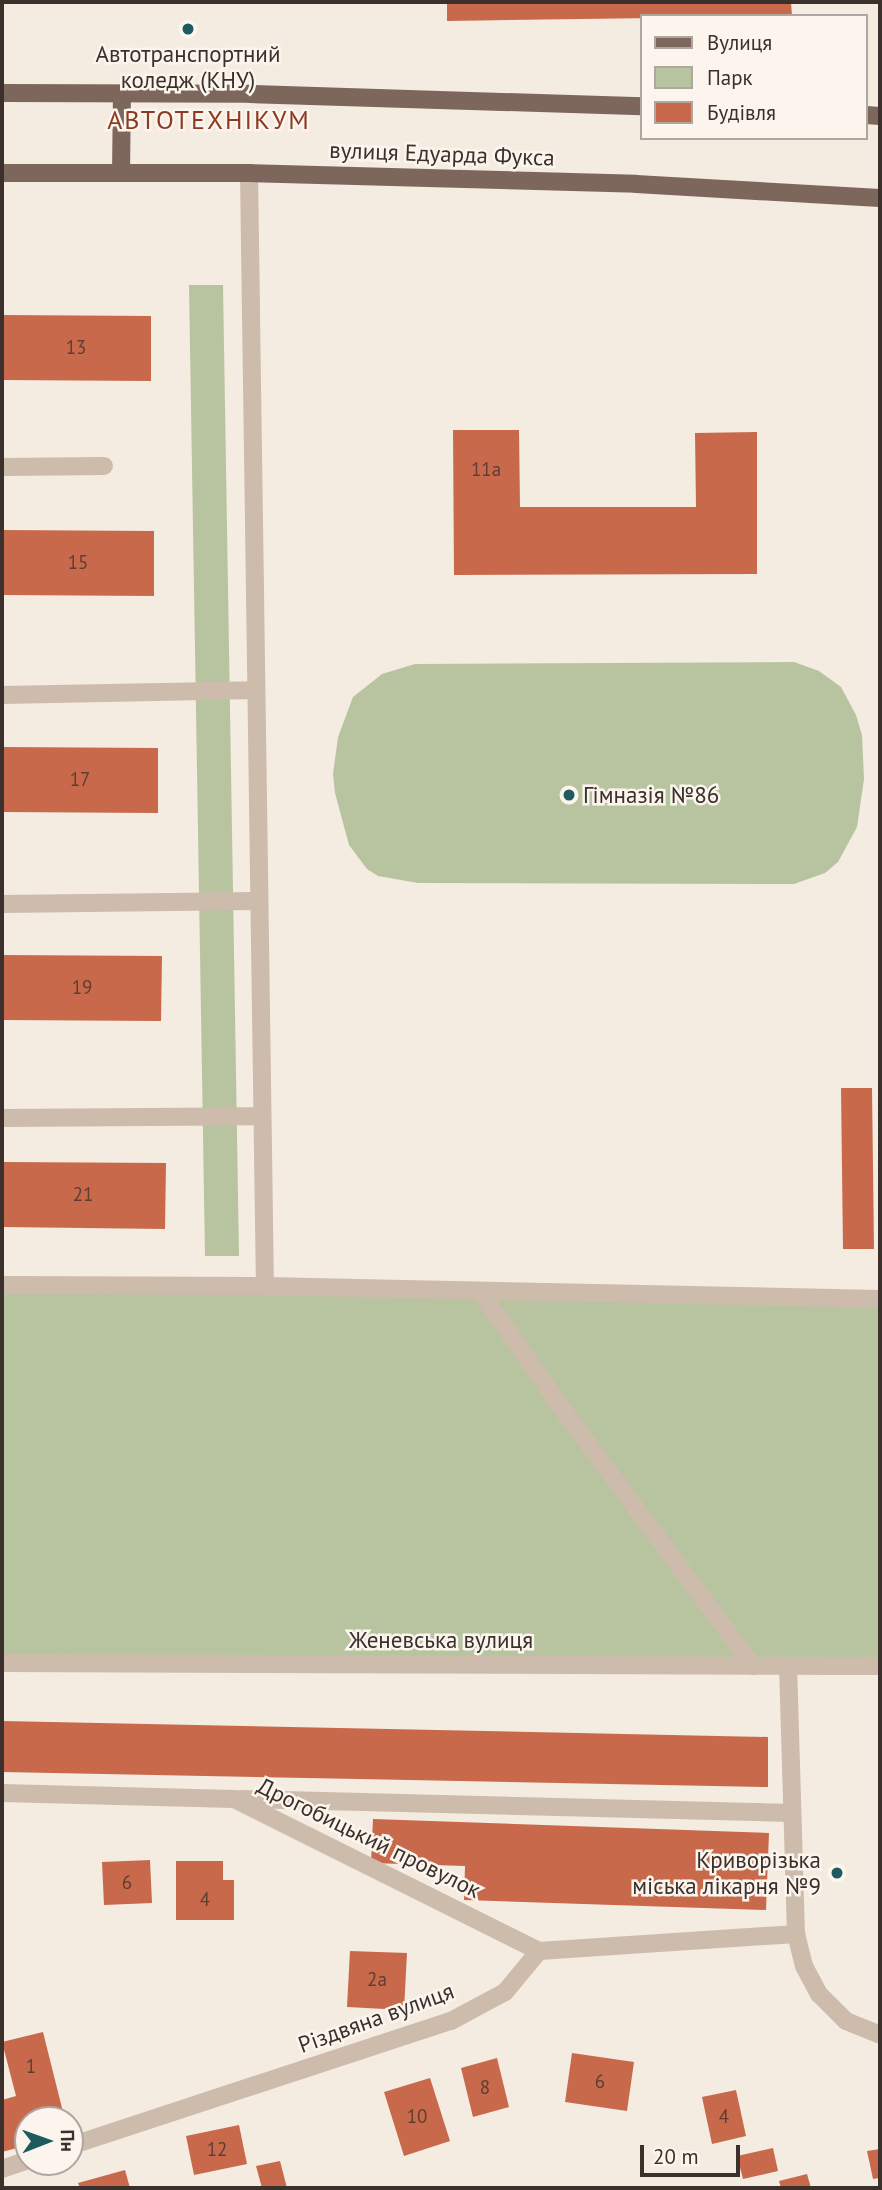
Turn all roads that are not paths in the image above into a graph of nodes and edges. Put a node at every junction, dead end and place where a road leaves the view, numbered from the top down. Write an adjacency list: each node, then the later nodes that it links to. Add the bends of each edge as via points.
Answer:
1 (2, 93): 2 (main road)
2 (122, 94): 3 (main road); 5 (main road)
3 (640, 106)
4 (2, 173): 5 (main road, вулиця Едуарда Фукса)
5 (121, 173): 6 (main road, вулиця Едуарда Фукса)
6 (249, 173): 7 (main road, вулиця Едуарда Фукса, via 636,184); 10 (street)
7 (880, 198)
8 (104, 466): 9 (street)
9 (2, 467)
10 (256, 690): 11 (street); 12 (street)
11 (2, 695)
12 (259, 901): 13 (street); 14 (street)
13 (2, 904)
14 (262, 1116): 15 (street); 17 (street)
15 (2, 1118)
16 (2, 1285): 17 (street)
17 (265, 1286): 18 (street)
18 (480, 1291): 19 (street); 21 (street)
19 (880, 1299)
20 (2, 1663): 21 (street, Женевська вулиця)
21 (753, 1666): 22 (street, Женевська вулиця)
22 (788, 1666): 23 (street, Женевська вулиця); 26 (street)
23 (880, 1666)
24 (2, 1793): 25 (street, Дрогобицький провулок)
25 (234, 1799): 26 (street); 28 (street, Дрогобицький провулок)
26 (790, 1813): 27 (street)
27 (796, 1934): 28 (street); 29 (street, via 804,1966 819,1994 846,2021)
28 (539, 1951): 30 (street, Різдвяна вулиця, via 505,1992 451,2021)
29 (880, 2035)
30 (84, 2141)

